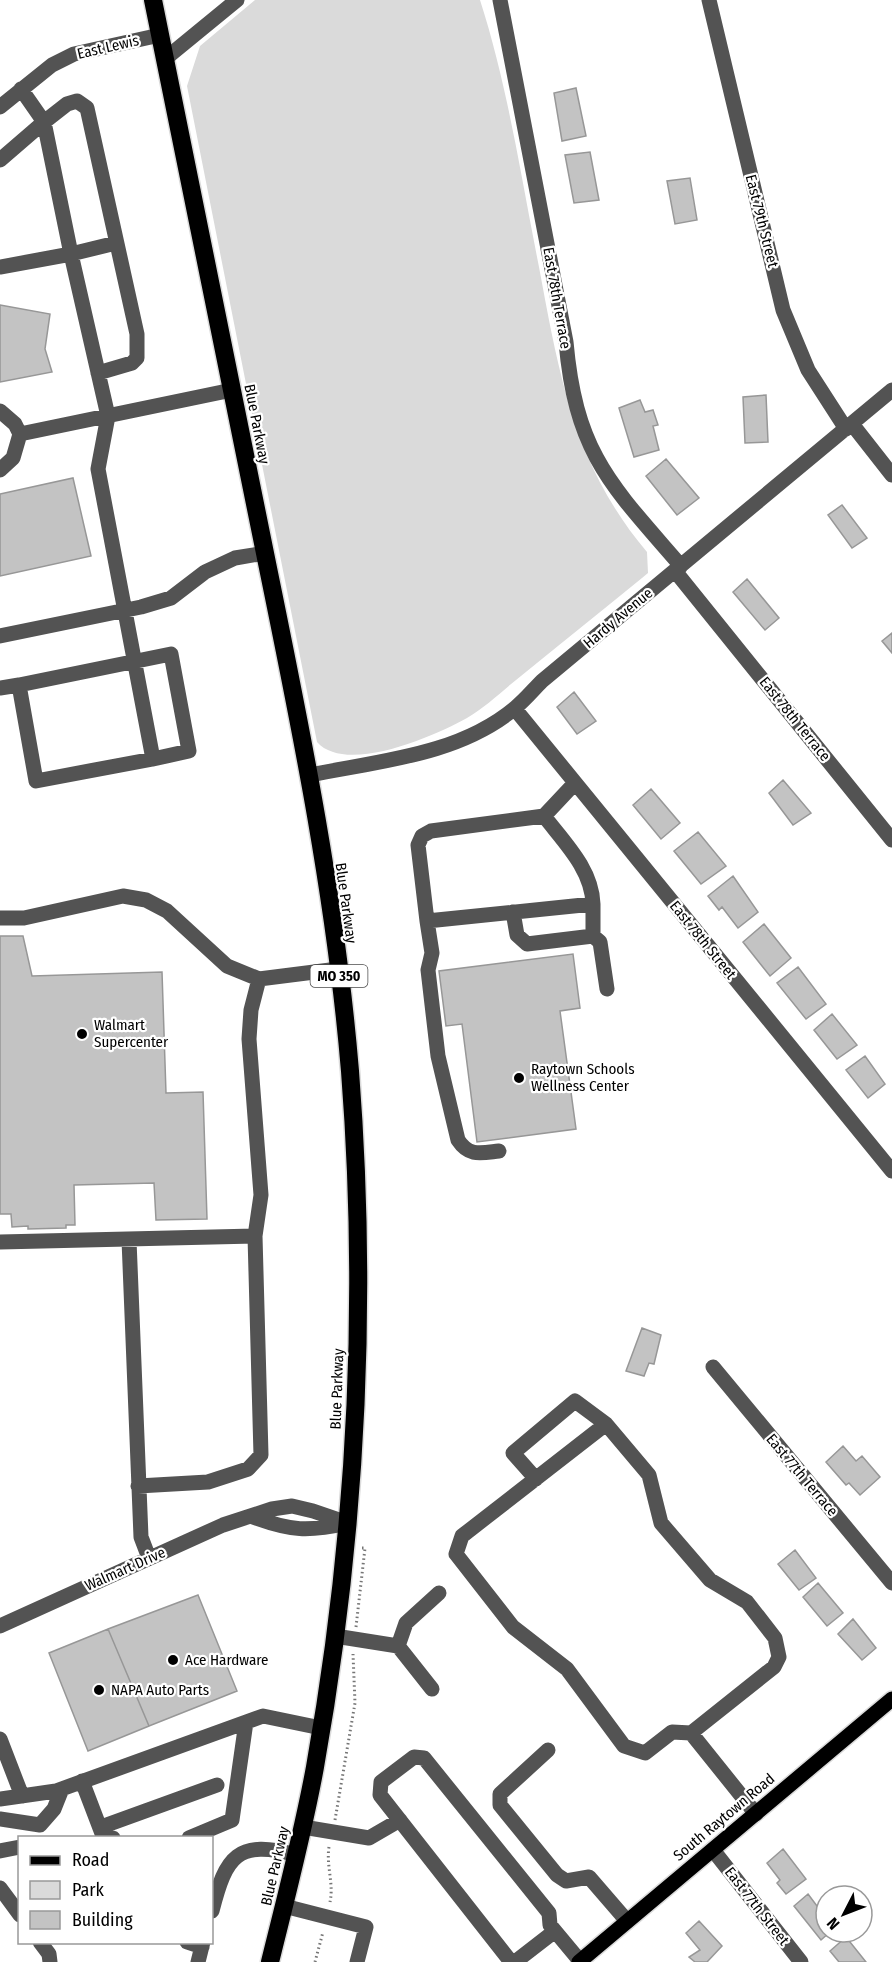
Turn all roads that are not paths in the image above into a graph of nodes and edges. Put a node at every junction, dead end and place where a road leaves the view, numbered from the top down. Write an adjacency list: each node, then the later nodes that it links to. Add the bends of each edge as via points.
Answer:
1 (153, 0): 5 (highway, Blue Parkway / MO 350)
2 (237, 0): 6 (street)
3 (500, 0): 24 (street, East 78th Terrace, via 579,421 592,454 611,484)
4 (709, 0): 19 (street, East 79th Street, via 783,310 808,370)
5 (160, 36): 6 (highway, Blue Parkway / MO 350); 7 (street, East Lewis, via 74,54)
6 (165, 59): 15 (highway, Blue Parkway / MO 350)
7 (21, 89): 8 (street, East Lewis); 9 (street)
8 (0, 107)
9 (44, 122): 10 (street); 11 (street, via 67,104 77,101 87,108); 12 (street)
10 (0, 160)
11 (116, 243): 12 (street); 14 (street, via 137,334 137,358)
12 (71, 254): 13 (street); 14 (street)
13 (0, 267)
14 (98, 373): 18 (street)
15 (232, 390): 18 (street); 23 (highway, Blue Parkway / MO 350)
16 (892, 390): 19 (street, Hardy Avenue)
17 (0, 411): 20 (street)
18 (108, 416): 20 (street); 25 (street, via 98,469)
19 (849, 427): 22 (street, East 79th Street); 24 (street, Hardy Avenue)
20 (20, 434): 21 (street, via 13,458)
21 (0, 470)
22 (892, 475)
23 (265, 553): 25 (street, via 235,558 206,572 171,598); 32 (highway, Blue Parkway / MO 350)
24 (678, 568): 30 (street, Hardy Avenue, via 542,681); 35 (street, East 78th Terrace)
25 (124, 610): 26 (street); 27 (street)
26 (0, 636)
27 (134, 661): 28 (street); 31 (street); 31 (street, via 171,654 189,752)
28 (19, 685): 29 (street); 31 (street, via 36,781)
29 (0, 688)
30 (515, 709): 32 (street, Hardy Avenue, via 478,732 434,751); 33 (street, East 78th Street)
31 (153, 759)
32 (310, 775): 41 (highway, Blue Parkway / MO 350)
33 (575, 783): 34 (street); 45 (street, East 78th Street)
34 (544, 816): 36 (street, via 578,860 592,887); 39 (street, via 431,831 422,836 418,845)
35 (892, 840)
36 (593, 904): 37 (street); 40 (street)
37 (513, 912): 39 (street); 40 (street, via 517,935 527,944)
38 (0, 918): 42 (street, via 24,918 123,896 146,900 167,911 227,966)
39 (428, 921): 44 (street, via 432,953 428,970 438,1056 458,1140 472,1154)
40 (593, 936): 43 (street, via 600,942)
41 (338, 969): 42 (street); 54 (highway, Blue Parkway / MO 350, via 350,1067 359,1291)
42 (259, 979): 46 (street, via 249,1039 261,1195)
43 (607, 989)
44 (499, 1151)
45 (892, 1171)
46 (255, 1236): 47 (street); 52 (street, via 261,1455 248,1469 208,1482)
47 (129, 1240): 48 (street); 52 (street)
48 (0, 1242)
49 (713, 1367): 56 (street, East 77th Terrace)
50 (606, 1424): 51 (street); 51 (street, via 575,1401 513,1453); 65 (street, via 649,1475 661,1523 710,1580 747,1602 775,1638 779,1658 774,1667)
51 (536, 1479): 65 (street, via 462,1536 456,1554 513,1627 567,1669 624,1746 645,1753 672,1732)
52 (138, 1486): 55 (street, via 141,1537)
53 (253, 1516): 54 (street, via 279,1527 313,1531); 54 (street, Walmart Drive, via 292,1506); 55 (street, Walmart Drive)
54 (348, 1524): 59 (highway, Blue Parkway / MO 350)
55 (149, 1558): 58 (street, Walmart Drive)
56 (892, 1583)
57 (440, 1593): 60 (street, via 406,1623)
58 (0, 1626)
59 (335, 1636): 60 (street); 64 (highway, Blue Parkway / MO 350)
60 (398, 1646): 61 (street)
61 (432, 1689)
62 (892, 1700): 74 (main road, South Raytown Road)
63 (246, 1722): 64 (street, via 263,1716); 69 (street); 80 (street, via 232,1820)
64 (321, 1728): 78 (highway, Blue Parkway / MO 350)
65 (691, 1733): 74 (street)
66 (0, 1739): 68 (street)
67 (548, 1750): 89 (street, via 500,1794 500,1805 557,1875 566,1881 589,1877)
68 (5, 1762): 72 (street)
69 (82, 1781): 71 (street); 77 (street)
70 (217, 1785): 77 (street)
71 (62, 1789): 72 (street); 75 (street, via 51,1814 39,1825)
72 (22, 1796): 73 (street)
73 (0, 1799)
74 (756, 1814): 82 (main road, South Raytown Road)
75 (0, 1819)
76 (400, 1820): 78 (street, via 369,1838); 90 (street, via 380,1795 381,1782 414,1757 424,1758 549,1912); 95 (street)
77 (101, 1827): 79 (street)
78 (303, 1827): 84 (highway, Blue Parkway / MO 350)
79 (104, 1836)
80 (194, 1836)
81 (18, 1847): 83 (street)
82 (713, 1850): 89 (main road, South Raytown Road); 97 (street, East 77th Street)
83 (0, 1851)
84 (297, 1855): 86 (street, via 273,1849 245,1852 228,1864); 87 (highway, Blue Parkway / MO 350)
85 (0, 1888): 88 (street)
86 (214, 1890)
87 (284, 1906): 93 (highway, Blue Parkway / MO 350); 94 (street, via 366,1927)
88 (18, 1912)
89 (627, 1922): 96 (main road, South Raytown Road)
90 (555, 1931): 95 (street); 96 (street)
91 (42, 1944): 92 (street)
92 (50, 1962)
93 (270, 1962)
94 (357, 1962)
95 (513, 1962)
96 (580, 1962)
97 (801, 1962)

